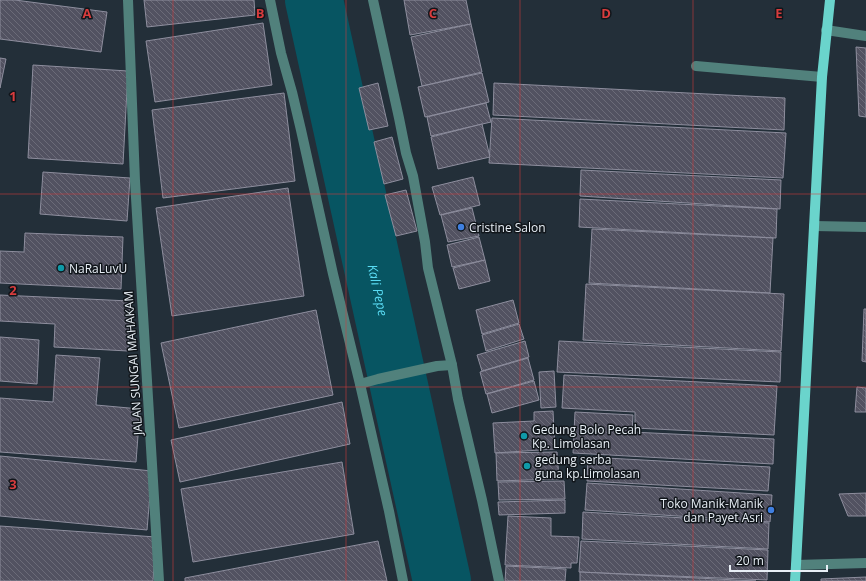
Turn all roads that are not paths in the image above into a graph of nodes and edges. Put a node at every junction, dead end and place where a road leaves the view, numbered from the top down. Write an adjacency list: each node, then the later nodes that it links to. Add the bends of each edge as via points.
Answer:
1 (128, 0): 15 (street, JALAN SUNGAI MAHAKAM, via 135,181)
2 (270, 0): 12 (street)
3 (373, 0): 11 (street, via 413,176 428,268)
4 (830, 0): 5 (main road)
5 (826, 30): 6 (street); 8 (main road)
6 (866, 36)
7 (696, 66): 8 (street)
8 (822, 77): 9 (main road)
9 (814, 226): 10 (street); 14 (main road)
10 (866, 227)
11 (452, 366): 12 (street, via 437,366); 17 (street)
12 (360, 384): 16 (street)
13 (866, 563): 14 (street)
14 (796, 565): 18 (main road)
15 (159, 581)
16 (403, 581)
17 (499, 581)
18 (795, 581)

